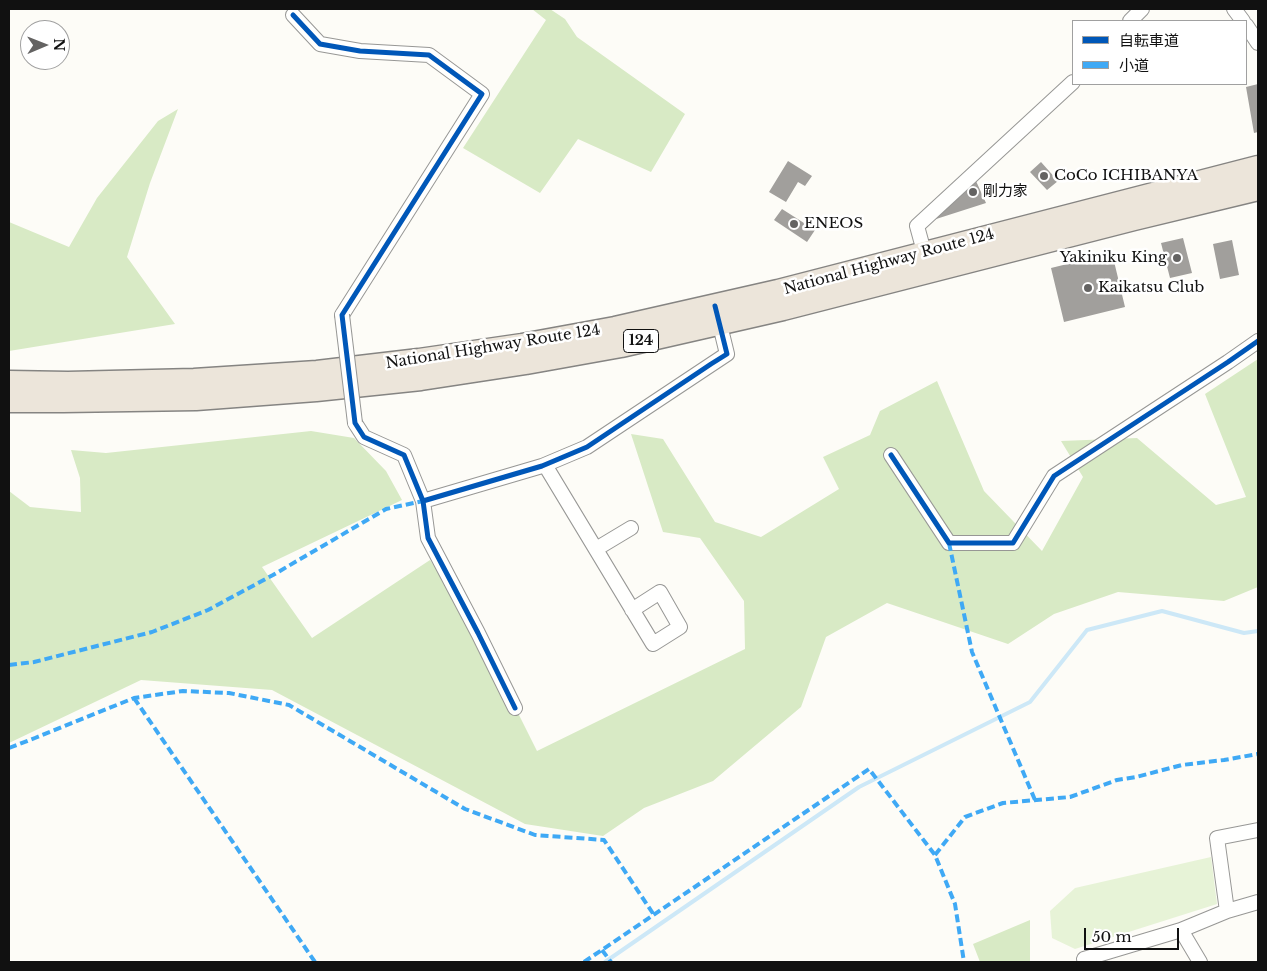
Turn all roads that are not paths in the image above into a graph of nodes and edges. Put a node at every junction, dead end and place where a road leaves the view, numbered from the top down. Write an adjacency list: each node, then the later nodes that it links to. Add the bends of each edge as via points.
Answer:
1 (1142, 9): 4 (street)
2 (1234, 9): 5 (street)
3 (293, 14): 18 (street, bridge, via 320,44 429,55 482,94 342,315 355,423 364,437 404,455)
4 (1131, 20)
5 (1242, 20)
6 (1247, 26): 7 (street)
7 (1258, 43)
8 (1072, 83): 11 (street, via 917,226)
9 (1258, 167): 11 (highway, National Highway Route 124 / 124)
10 (1258, 189): 11 (highway, National Highway Route 124 / 124)
11 (926, 262): 12 (highway, National Highway Route 124 / 124, via 778,291)
12 (718, 315): 14 (highway, National Highway Route 124 / 124, via 336,370 194,380); 15 (highway, National Highway Route 124 / 124, via 611,348 421,379 196,399); 17 (street, via 727,354 587,447)
13 (1258, 341): 16 (street, via 1054,476 1013,543 949,543)
14 (9, 382)
15 (9, 401)
16 (891, 455)
17 (546, 465): 18 (street); 20 (street)
18 (423, 501): 22 (street, via 428,538)
19 (631, 528): 20 (street)
20 (596, 549): 21 (street)
21 (632, 610)
22 (515, 708)
23 (1258, 830): 25 (street, via 1217,838)
24 (1258, 902): 25 (street)
25 (1228, 911): 26 (street)
26 (1181, 930): 27 (street, via 1084,959); 28 (street)
27 (1086, 962)
28 (1200, 962)

